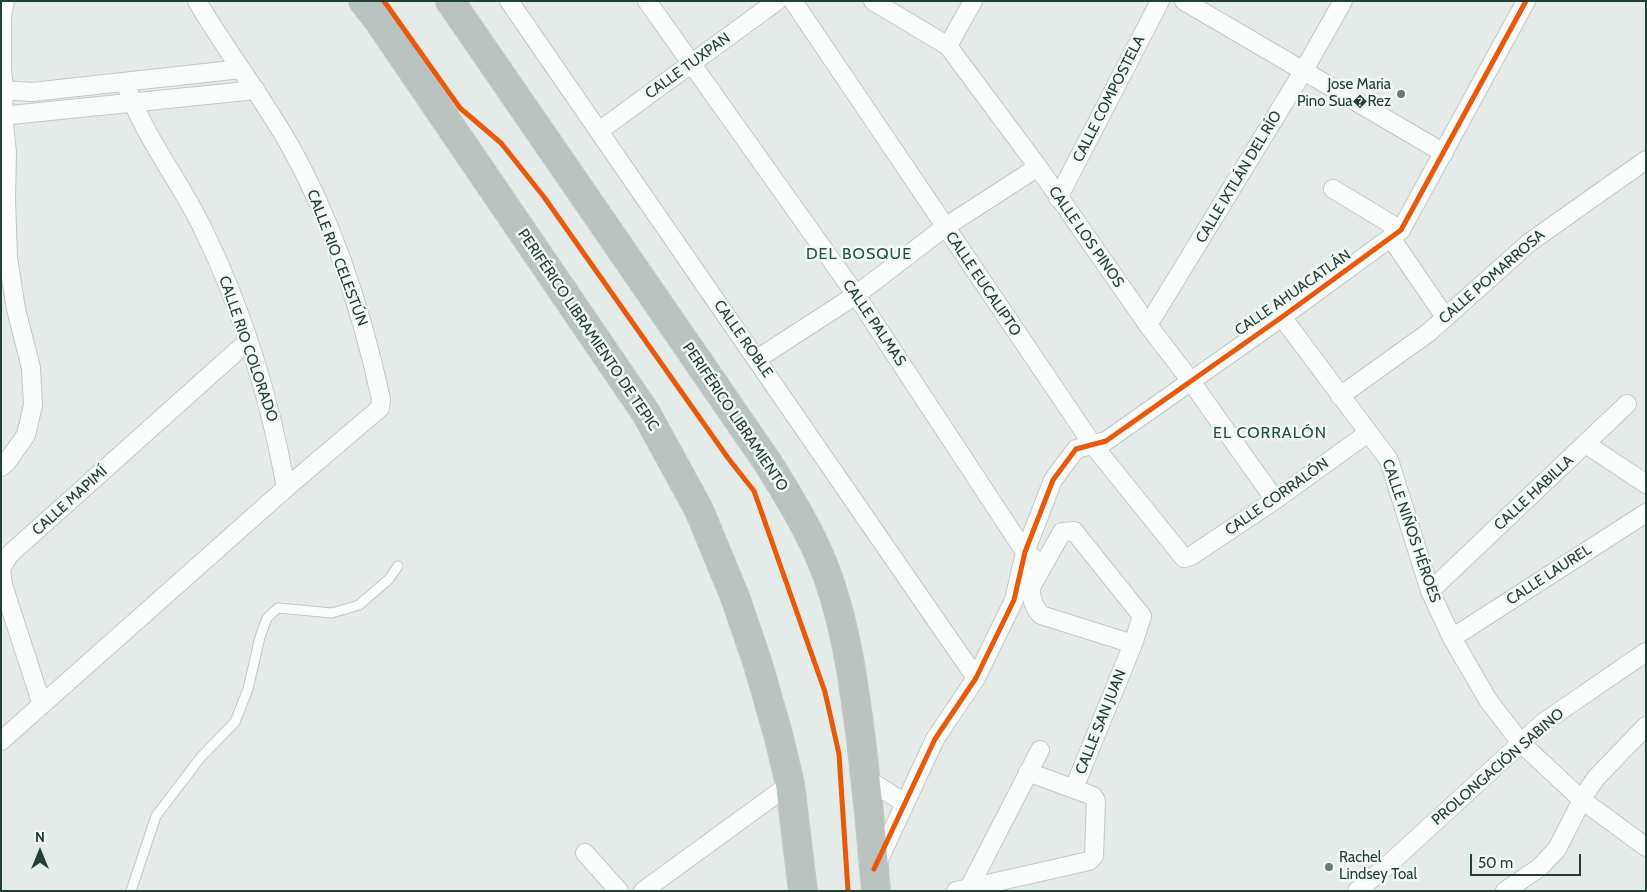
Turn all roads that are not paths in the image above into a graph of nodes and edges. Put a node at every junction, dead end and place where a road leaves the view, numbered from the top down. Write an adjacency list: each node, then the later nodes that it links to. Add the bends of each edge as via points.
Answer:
1 (5, 1): 20 (street, via 2,17)
2 (197, 1): 17 (street, CALLE RIO CELESTÚN)
3 (363, 1): 65 (highway, PERIFÉRICO LIBRAMIENTO DE TEPIC, via 651,421 699,510 735,597 757,661)
4 (450, 1): 64 (highway, PERIFÉRICO LIBRAMIENTO, via 796,508 829,578 840,612 854,679)
5 (509, 1): 24 (street, CALLE ROBLE)
6 (647, 1): 16 (street, CALLE PALMAS)
7 (777, 1): 16 (street, CALLE TUXPAN)
8 (793, 1): 30 (street, CALLE EUCALIPTO)
9 (873, 1): 15 (street, CALLE LOS PINOS)
10 (972, 1): 15 (street)
11 (1160, 1): 29 (street, CALLE COMPOSTELA)
12 (1184, 1): 18 (street)
13 (1343, 1): 18 (street, CALLE IXTLÁN DEL RÍO)
14 (1526, 1): 25 (street, CALLE AHUACATLÁN)
15 (948, 46): 27 (street, CALLE LOS PINOS)
16 (691, 64): 24 (street, CALLE TUXPAN); 32 (street, CALLE PALMAS)
17 (241, 68): 19 (street); 21 (street, CALLE RIO CELESTÚN)
18 (1304, 70): 25 (street); 35 (street, CALLE IXTLÁN DEL RÍO)
19 (125, 82): 20 (street, via 32,92); 22 (street, CALLE RIO COLORADO)
20 (3, 90): 23 (street)
21 (256, 90): 22 (street); 46 (street, CALLE RIO CELESTÚN, via 290,146 322,210 370,348 381,399 380,408)
22 (132, 102): 23 (street); 36 (street, CALLE RIO COLORADO, via 144,129 203,228)
23 (2, 116): 44 (street, via 7,152 8,258 16,309 31,368 33,405 26,436)
24 (599, 131): 37 (street, CALLE ROBLE)
25 (1444, 153): 31 (street, CALLE AHUACATLÁN)
26 (1646, 160): 34 (street, CALLE POMARROSA, via 1530,242)
27 (1038, 166): 29 (street, CALLE LOS PINOS); 30 (street)
28 (1333, 189): 31 (street)
29 (1058, 198): 35 (street, CALLE LOS PINOS)
30 (945, 227): 32 (street); 43 (street, CALLE EUCALIPTO)
31 (1396, 234): 33 (street, CALLE AHUACATLÁN); 34 (street)
32 (856, 295): 37 (street); 49 (street, CALLE PALMAS)
33 (1282, 317): 38 (street, CALLE AHUACATLÁN); 39 (street, CALLE NIÑOS HÉROES)
34 (1445, 317): 39 (street, CALLE POMARROSA, via 1428,333)
35 (1148, 325): 38 (street, CALLE LOS PINOS)
36 (248, 341): 46 (street, CALLE RIO COLORADO, via 276,435); 58 (street, CALLE MAPIMÍ, via 10,554 1,568 3,585)
37 (757, 359): 57 (street, CALLE ROBLE)
38 (1190, 380): 43 (street, CALLE AHUACATLÁN, via 1106,441); 47 (street, CALLE LOS PINOS)
39 (1340, 396): 41 (street, CALLE NIÑOS HÉROES)
40 (1627, 404): 42 (street)
41 (1368, 432): 47 (street, CALLE CORRALÓN); 53 (street, CALLE NIÑOS HÉROES, via 1389,460)
42 (1586, 444): 45 (street, CALLE HABILLA); 53 (street, CALLE HABILLA)
43 (1092, 445): 49 (street, CALLE AHUACATLÁN, via 1076,449 1053,480); 50 (street, CALLE EUCALIPTO)
44 (1, 467)
45 (1646, 484)
46 (286, 488): 58 (street)
47 (1275, 500): 50 (street, CALLE CORRALÓN)
48 (1646, 513): 54 (street, CALLE LAUREL)
49 (1024, 552): 51 (street); 57 (street, CALLE AHUACATLÁN, via 1014,600)
50 (1184, 558)
51 (1043, 565): 55 (street, via 1031,591 1036,610); 55 (street, CALLE SAN JUAN, via 1062,532 1074,531 1142,616)
52 (398, 566): 73 (lane, via 389,579 359,605 332,613 278,608 267,618 248,689 235,722 201,757 156,816)
53 (1430, 591): 54 (street, CALLE NIÑOS HÉROES)
54 (1452, 638): 61 (street, CALLE NIÑOS HÉROES, via 1488,700)
55 (1133, 644): 66 (street, CALLE SAN JUAN)
56 (1646, 652): 61 (street, PROLONGACIÓN SABINO, via 1544,722)
57 (976, 678): 68 (street, CALLE AHUACATLÁN, via 935,739)
58 (42, 705): 60 (street)
59 (1646, 726): 67 (street, via 1596,778)
60 (2, 739)
61 (1521, 743): 67 (street, CALLE NIÑOS HÉROES); 77 (street, PROLONGACIÓN SABINO)
62 (1040, 750): 63 (street)
63 (1028, 772): 66 (street); 72 (street)
64 (865, 778): 68 (street); 71 (highway, PERIFÉRICO LIBRAMIENTO)
65 (790, 784): 75 (street); 76 (highway, PERIFÉRICO LIBRAMIENTO DE TEPIC)
66 (1074, 788): 72 (street, CALLE SAN JUAN, via 1093,796 1096,802 1094,856 1089,861)
67 (1582, 800): 69 (street, CALLE NIÑOS HÉROES); 78 (street, via 1557,848 1539,868)
68 (905, 803): 71 (street, CALLE AHUACATLÁN)
69 (1646, 847)
70 (585, 853): 74 (street)
71 (875, 880)
72 (963, 889)
73 (131, 891)
74 (619, 891)
75 (643, 891)
76 (803, 891)
77 (1357, 891)
78 (1505, 891)

